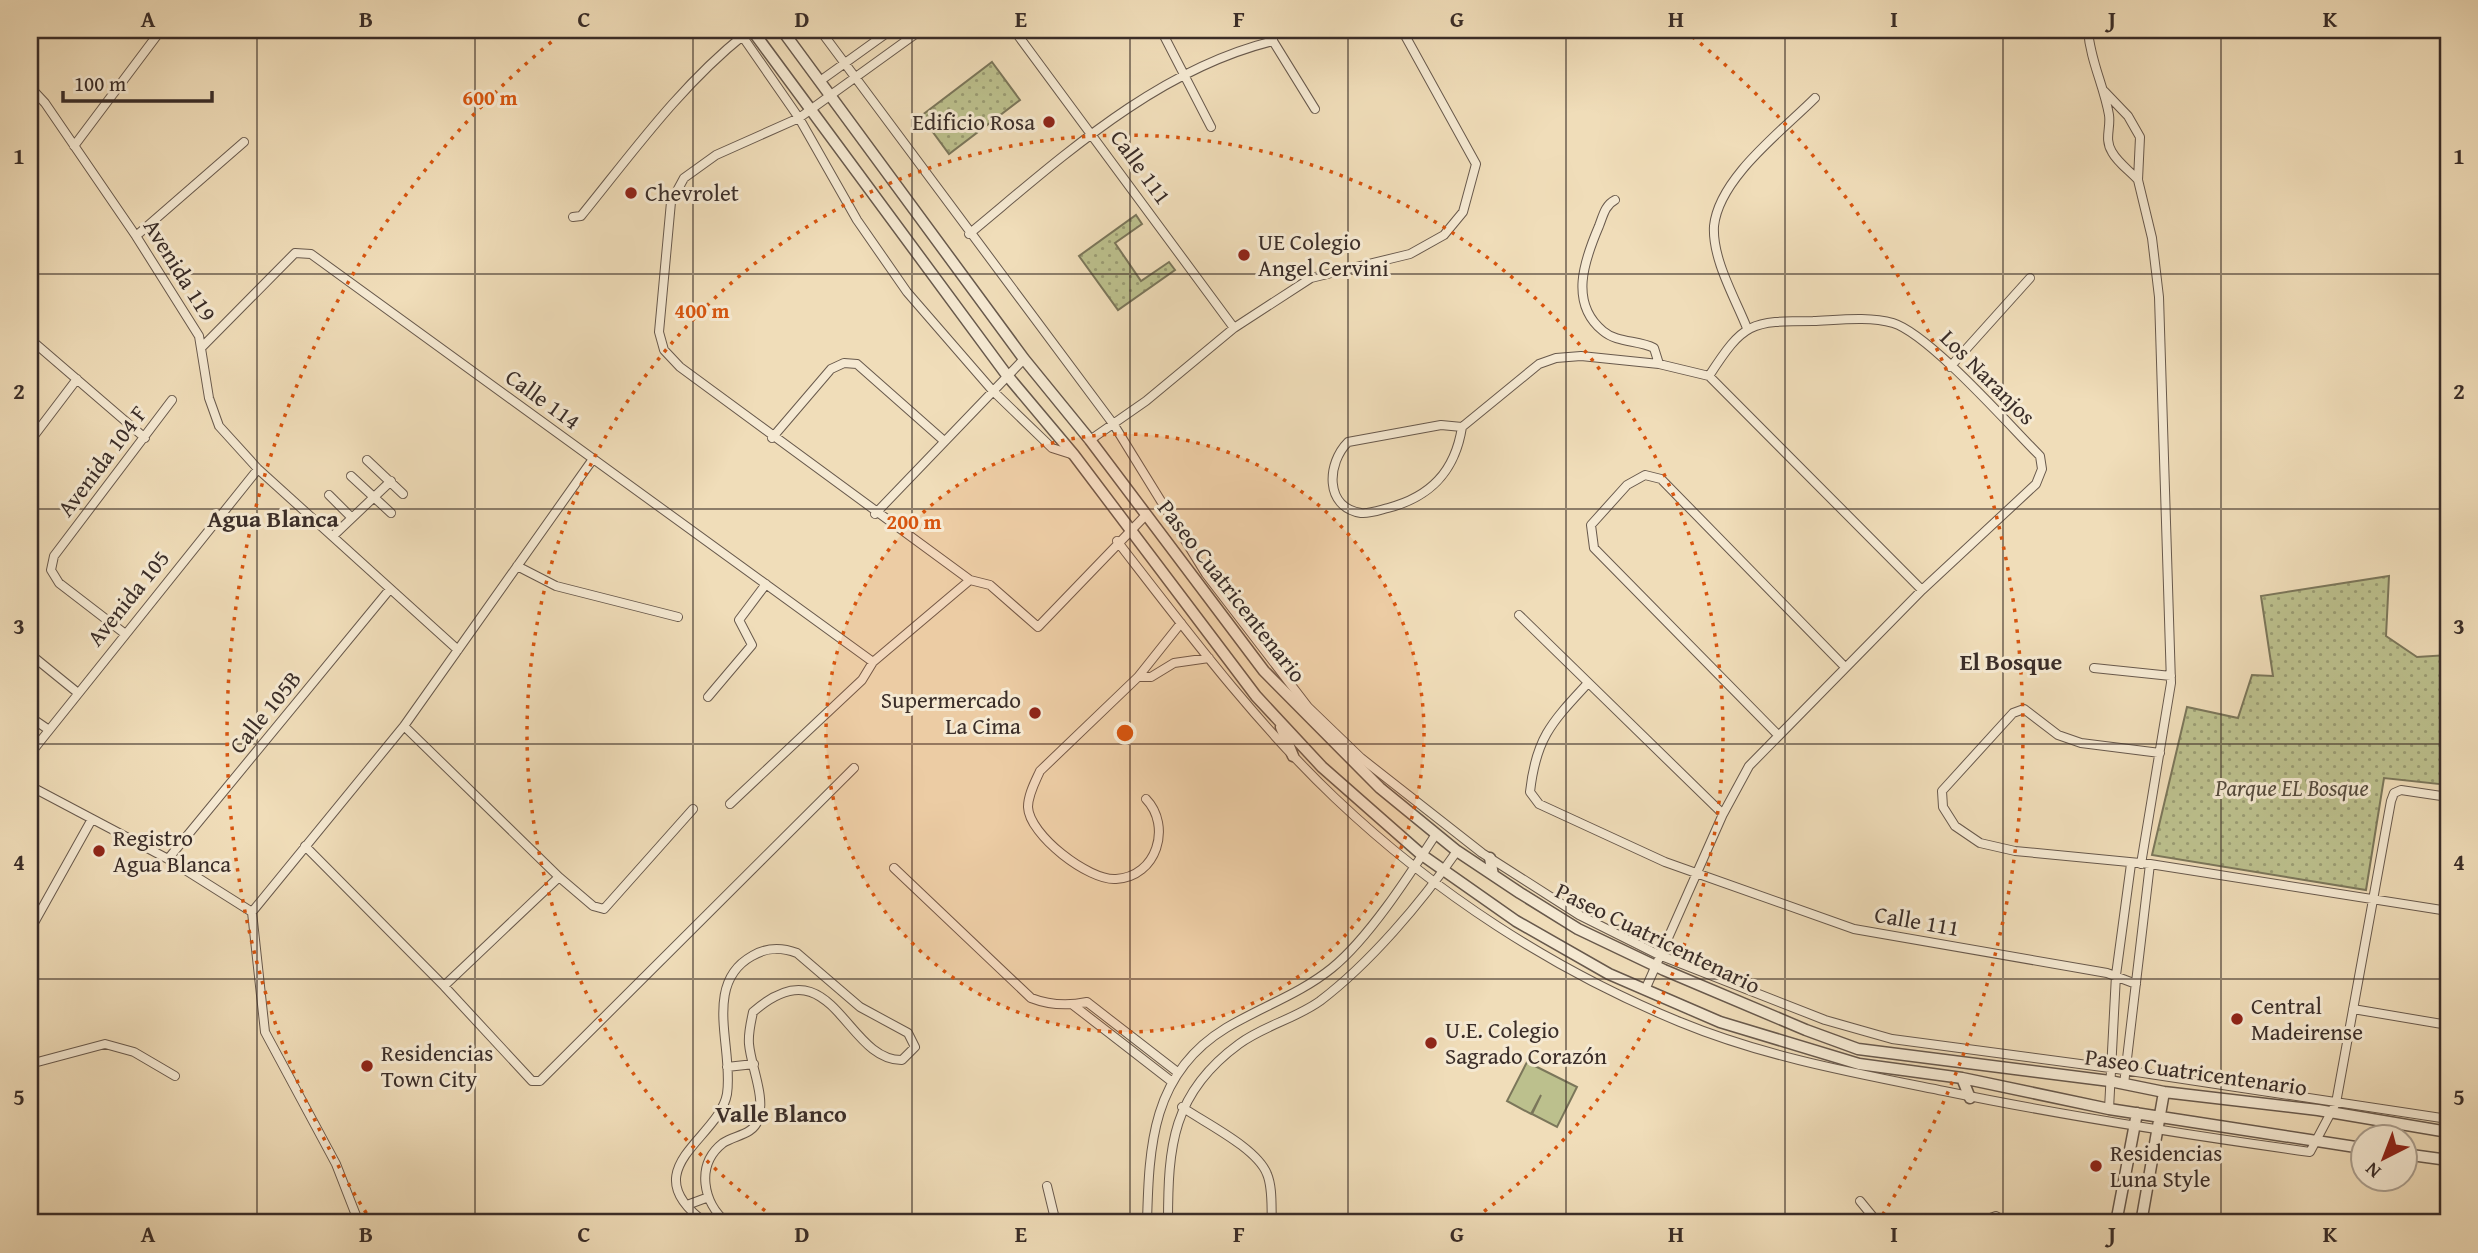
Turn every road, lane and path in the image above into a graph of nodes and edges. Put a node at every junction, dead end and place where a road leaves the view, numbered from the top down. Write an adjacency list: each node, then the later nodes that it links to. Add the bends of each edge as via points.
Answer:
1 (161, 30): 29 (street)
2 (782, 30): 16 (street, Paseo Cuatricentenario)
3 (820, 30): 13 (street, Paseo Cuatricentenario)
4 (891, 30): 13 (street)
5 (921, 30): 15 (street)
6 (1014, 30): 27 (street, Calle 111)
7 (1161, 30): 14 (street)
8 (1273, 30): 12 (street)
9 (1402, 30): 36 (street, via 1476,164 1463,212 1444,235 1410,254 1311,278)
10 (2088, 30): 18 (street)
11 (746, 31): 22 (street, Paseo Cuatricentenario); 24 (street, Paseo Cuatricentenario); 32 (street, via 655,121 581,216)
12 (1273, 41): 14 (street, via 1235,50); 21 (street)
13 (846, 63): 15 (street, Paseo Cuatricentenario); 16 (street)
14 (1185, 74): 26 (street); 27 (street, via 1166,82)
15 (857, 78): 19 (street); 33 (street, Paseo Cuatricentenario)
16 (820, 81): 19 (street, Paseo Cuatricentenario)
17 (30, 87): 29 (street, Avenida 119)
18 (2104, 91): 23 (street); 25 (street)
19 (830, 96): 22 (street); 40 (street, Paseo Cuatricentenario)
20 (1815, 98): 37 (street, via 1733,180 1720,203 1714,228 1718,253)
21 (1315, 109)
22 (810, 110): 24 (street); 43 (street, Paseo Cuatricentenario)
23 (2128, 116): 25 (street); 30 (street, via 2140,137)
24 (799, 118): 46 (street, Paseo Cuatricentenario, via 890,269); 51 (street, via 716,155 684,178 671,202 659,321 660,341 671,359)
25 (2109, 119): 30 (street, via 2112,152)
26 (1211, 127)
27 (1094, 135): 33 (street); 36 (street, Calle 111)
28 (244, 142): 34 (street)
29 (74, 146): 34 (street, Avenida 119)
30 (2138, 180): 86 (street, via 2152,238 2159,297)
31 (1615, 200): 41 (street, via 1607,206 1582,272 1582,294 1588,316 1601,330 1610,337 1654,348)
32 (573, 217)
33 (969, 234): 48 (street, Paseo Cuatricentenario)
34 (136, 236): 39 (street, Avenida 119)
35 (2030, 278): 42 (street)
36 (1234, 328): 48 (street)
37 (1747, 328): 42 (street, Los Naranjos, via 1764,321 1893,323 1925,341); 44 (street)
38 (30, 339): 45 (street)
39 (202, 347): 56 (street, Calle 114, via 295,253 303,252); 58 (street, Avenida 119, via 209,398 219,426)
40 (1024, 359): 43 (street); 53 (street, Paseo Cuatricentenario)
41 (1659, 364): 44 (street); 49 (street, via 1556,358 1539,364)
42 (1950, 367): 75 (street, Los Naranjos, via 2040,456 2042,468 2036,484)
43 (1006, 374): 46 (street); 55 (street, Paseo Cuatricentenario)
44 (1709, 376): 75 (street)
45 (77, 379): 50 (street); 54 (street)
46 (992, 390): 52 (street); 55 (street, Paseo Cuatricentenario, via 1052,448)
47 (172, 400): 50 (street, Avenida 104 F)
48 (1114, 425): 53 (street); 91 (street, Paseo Cuatricentenario, via 1206,574)
49 (1462, 427): 49 (street, via 1441,425 1348,442 1331,468 1338,499 1349,509 1364,513 1427,493 1452,457)
50 (145, 438): 79 (street, Avenida 104 F, via 54,556 51,570 60,583)
51 (772, 438): 52 (street, via 831,369 844,363 856,364); 65 (street)
52 (943, 440): 65 (street)
53 (1090, 440): 66 (street, Paseo Cuatricentenario)
54 (30, 441)
55 (1074, 456): 68 (street, Paseo Cuatricentenario)
56 (593, 459): 71 (street); 73 (street, Calle 114)
57 (367, 460): 60 (street)
58 (258, 469): 69 (street, Avenida 119); 79 (street, Avenida 105)
59 (351, 476): 63 (street)
60 (391, 481): 61 (street); 63 (street)
61 (403, 494)
62 (329, 495): 67 (street)
63 (373, 498): 64 (street); 67 (street)
64 (391, 513)
65 (875, 514): 72 (street)
66 (1145, 516): 68 (street); 94 (street, Paseo Cuatricentenario, via 1265,671)
67 (352, 518): 69 (street)
68 (1129, 529): 70 (street); 93 (street, Paseo Cuatricentenario)
69 (332, 536): 74 (street, Avenida 119)
70 (1117, 541): 72 (street, via 1038,627 990,585); 78 (street)
71 (517, 566): 77 (street, via 556,586); 80 (street)
72 (970, 580): 83 (street)
73 (766, 584): 83 (street, Calle 114); 90 (street, via 739,620 752,645)
74 (390, 589): 80 (street, Avenida 119); 115 (street, Calle 105B)
75 (1922, 590): 84 (street)
76 (1519, 615): 88 (street)
77 (678, 617)
78 (1181, 624): 82 (street); 87 (street)
79 (124, 633): 89 (street, Avenida 105)
80 (457, 650): 95 (street)
81 (30, 654): 89 (street)
82 (1209, 658): 87 (street, via 1174,663 1151,677); 100 (street)
83 (873, 662): 105 (street, via 862,680)
84 (1845, 667): 97 (street); 97 (street, via 1661,479 1645,475 1627,485 1591,525 1594,548)
85 (2094, 668): 86 (street)
86 (2171, 676): 98 (street)
87 (1138, 677): 104 (street, via 1040,771 1028,808 1034,825 1065,857 1090,874 1116,880 1138,872 1160,844 1161,824)
88 (1588, 682): 108 (street); 121 (street, Calle 111, via 1550,724 1532,772 1530,792 1539,804)
89 (78, 693): 96 (street, Avenida 105)
90 (708, 697)
91 (1308, 707): 94 (street); 106 (street, Paseo Cuatricentenario)
92 (30, 718): 96 (street)
93 (1279, 721): 100 (street); 113 (street, Paseo Cuatricentenario, via 1322,767)
94 (1313, 723): 106 (street, Paseo Cuatricentenario)
95 (404, 726): 111 (street); 123 (street)
96 (49, 730): 99 (street, Avenida 105)
97 (1778, 735): 108 (street, via 1749,766)
98 (2160, 753): 116 (street, via 2081,743 2058,735 2024,709 2012,713 1942,790 1943,807 1955,826 1980,843); 117 (street)
99 (30, 754)
100 (1293, 756): 118 (street, via 1338,801)
101 (854, 768): 132 (street, via 540,1081 533,1081)
102 (30, 786): 109 (street)
103 (2448, 797): 125 (street, via 2401,790 2394,793)
104 (1146, 799)
105 (730, 804)
106 (1411, 807): 110 (street, Paseo Cuatricentenario); 114 (street, Paseo Cuatricentenario)
107 (693, 809): 123 (street, via 604,909 593,906)
108 (1723, 814): 121 (street)
109 (92, 819): 115 (street); 128 (street)
110 (1436, 834): 112 (street, Paseo Cuatricentenario); 113 (street)
111 (305, 846): 127 (street); 132 (street)
112 (1457, 852): 120 (street); 122 (street, Paseo Cuatricentenario)
113 (1422, 855): 118 (street); 120 (street, Paseo Cuatricentenario)
114 (1490, 858): 122 (street); 129 (street, Paseo Cuatricentenario)
115 (168, 859): 127 (street)
116 (2131, 864): 117 (street); 130 (street)
117 (2146, 864): 125 (street); 131 (street)
118 (1415, 865): 124 (street); 142 (street, via 1334,967 1303,989 1226,1028)
119 (894, 868): 134 (street, via 1031,998)
120 (1444, 871): 124 (street); 133 (street, Paseo Cuatricentenario, via 1516,921 1609,975)
121 (1697, 872): 129 (street); 130 (street, Calle 111, via 1854,929)
122 (1493, 875): 129 (street, Paseo Cuatricentenario, via 1578,929)
123 (559, 877): 132 (street)
124 (1435, 881): 149 (street, via 1539,954 1683,1024 1787,1058); 150 (street, via 1350,977 1317,1003 1240,1043 1202,1078)
125 (2372, 899): 126 (street); 135 (street)
126 (2448, 911)
127 (252, 912): 169 (street, via 265,1032 336,1164)
128 (30, 930)
129 (1657, 960): 133 (street); 140 (street, Paseo Cuatricentenario, via 1892,1040); 146 (street, Paseo Cuatricentenario, via 1806,1030 1858,1049)
130 (2116, 975): 131 (street, Calle 111); 140 (street)
131 (2136, 984): 141 (street)
132 (444, 986)
133 (1645, 990): 144 (street, Paseo Cuatricentenario, via 1720,1022 1859,1064)
134 (1073, 1005): 142 (street, via 1087,1002 1095,1006); 145 (street)
135 (2353, 1009): 136 (street); 151 (street)
136 (2448, 1025)
137 (30, 1064): 143 (street, via 105,1044 134,1052)
138 (754, 1064): 139 (street); 139 (street, via 749,1044 753,1012 780,993 802,992 825,999 885,1058 902,1060 909,1056 915,1041 844,995 797,953 775,948 738,964 725,989); 164 (street, via 758,1119 752,1129 723,1143 712,1156 705,1177)
139 (727, 1067): 166 (street, via 723,1106 680,1163 678,1182)
140 (2110, 1068): 141 (street, Paseo Cuatricentenario); 146 (street)
141 (2125, 1070): 147 (street); 151 (street, Paseo Cuatricentenario)
142 (1176, 1071): 145 (street)
143 (175, 1076)
144 (1962, 1078): 149 (street); 152 (street, Paseo Cuatricentenario)
145 (1171, 1081): 173 (street, via 1154,1131)
146 (2110, 1082): 147 (street, Paseo Cuatricentenario); 152 (street)
147 (2124, 1084): 148 (street, Paseo Cuatricentenario)
148 (2164, 1092): 151 (street, Paseo Cuatricentenario); 154 (street)
149 (1970, 1098): 156 (street)
150 (1182, 1107): 174 (street, via 1168,1176); 175 (street, via 1256,1158 1269,1177)
151 (2334, 1108): 155 (street, Paseo Cuatricentenario); 158 (street, Paseo Cuatricentenario); 159 (street)
152 (2109, 1109): 153 (street, Paseo Cuatricentenario)
153 (2137, 1113): 154 (street, Paseo Cuatricentenario); 156 (street)
154 (2160, 1116): 157 (street); 159 (street, Paseo Cuatricentenario)
155 (2448, 1119)
156 (2135, 1126): 157 (street); 178 (street)
157 (2158, 1129): 159 (street, via 2310,1152); 179 (street)
158 (2448, 1132)
159 (2318, 1141): 160 (street, Paseo Cuatricentenario)
160 (2348, 1146)
161 (2418, 1156): 162 (street)
162 (2448, 1160)
163 (1047, 1186): 172 (street)
164 (706, 1198): 166 (street); 171 (street)
165 (1860, 1201): 176 (street)
166 (687, 1205): 170 (street)
167 (2022, 1220): 168 (street)
168 (2004, 1222): 177 (street, via 1996,1216)
169 (359, 1223)
170 (706, 1223)
171 (727, 1223)
172 (1056, 1223)
173 (1147, 1223)
174 (1168, 1223)
175 (1272, 1223)
176 (1878, 1223)
177 (1977, 1223)
178 (2116, 1223)
179 (2141, 1223)

